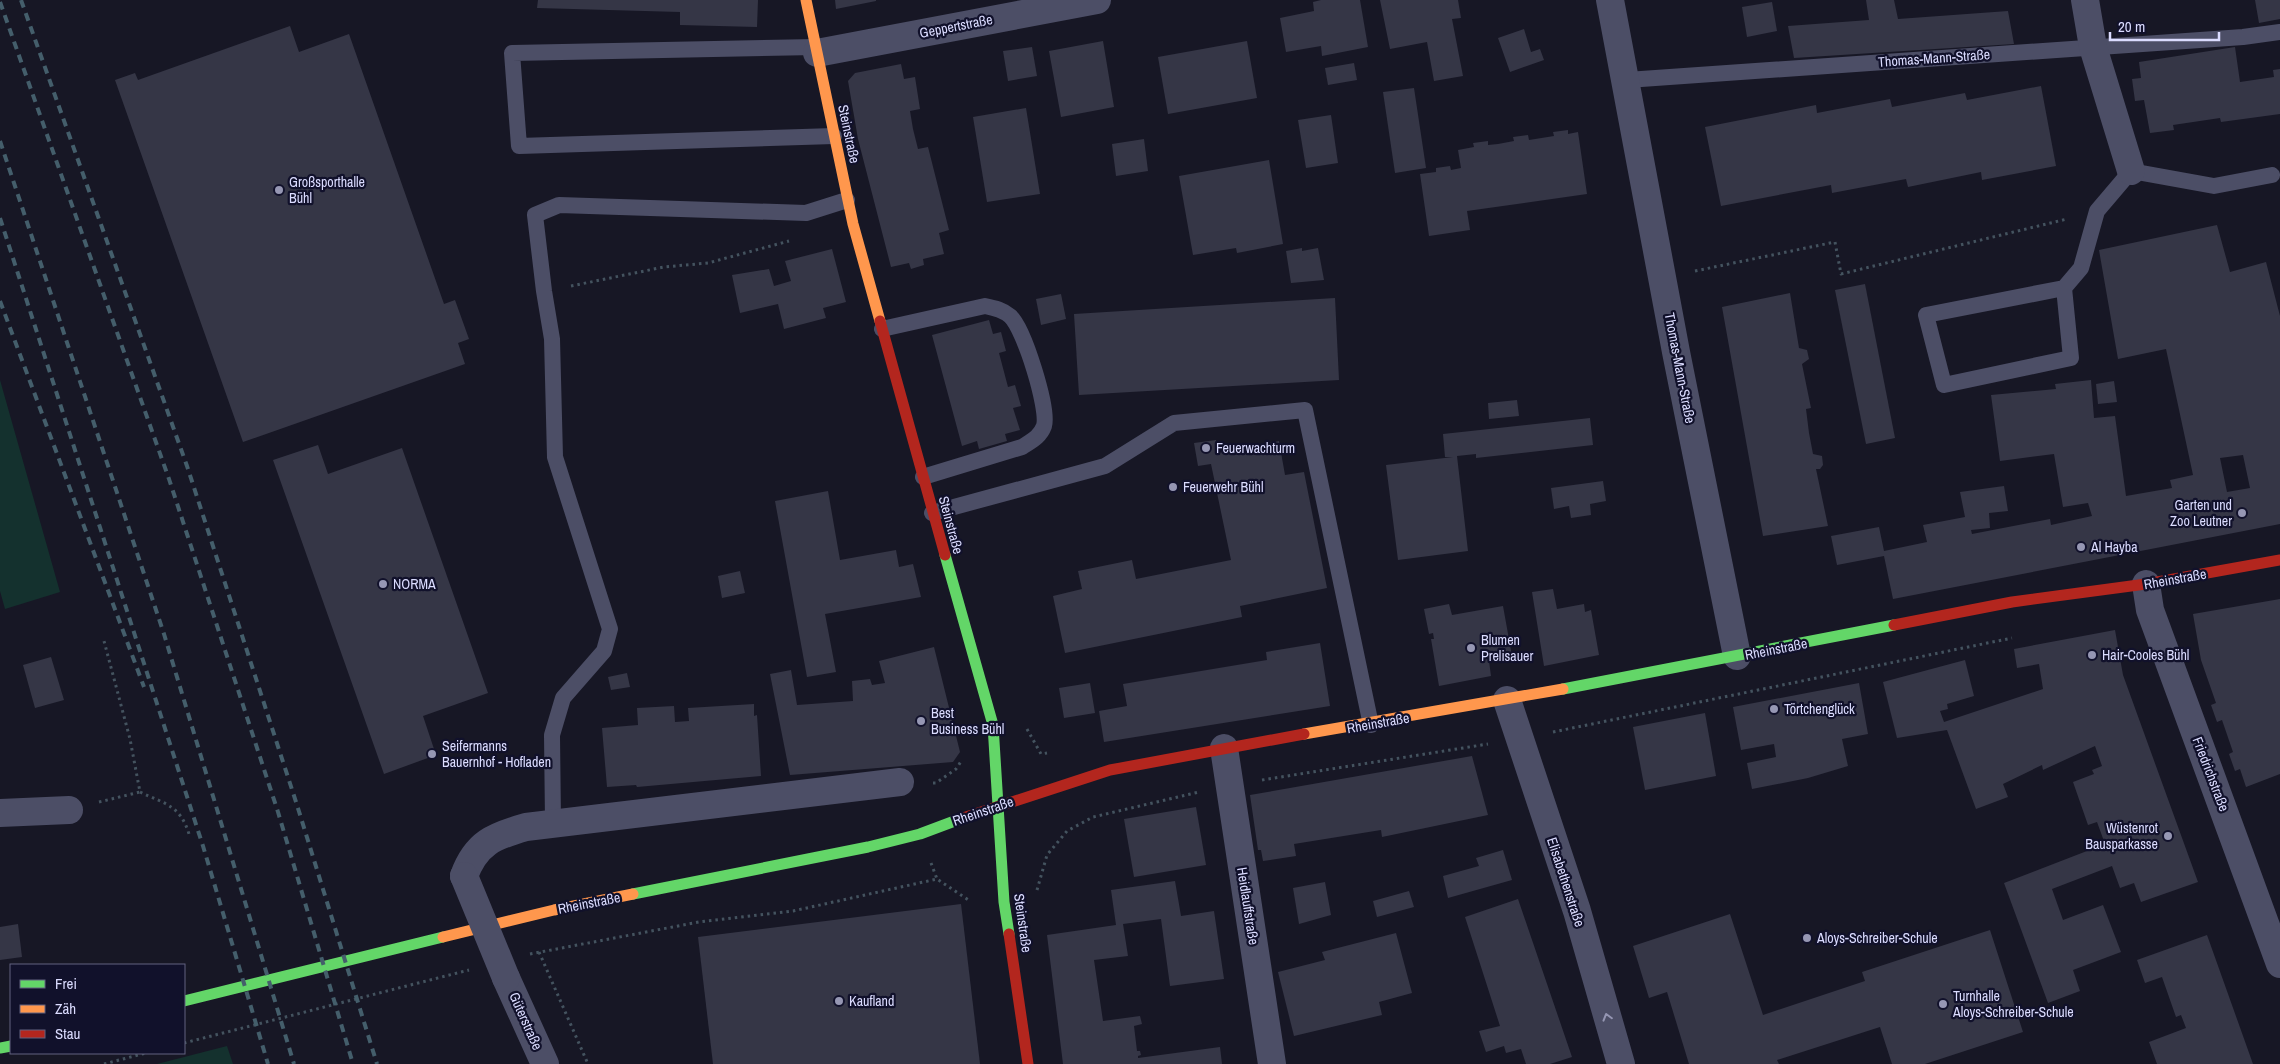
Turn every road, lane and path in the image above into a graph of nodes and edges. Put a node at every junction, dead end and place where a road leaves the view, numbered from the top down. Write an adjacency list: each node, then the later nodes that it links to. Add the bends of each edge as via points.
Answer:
1 (806, 0): 8 (street, Steinstraße)
2 (1097, 0): 5 (street, Geppertstraße)
3 (1610, 0): 9 (street, Thomas-Mann-Straße)
4 (2085, 0): 7 (street)
5 (1016, 7): 8 (street, Geppertstraße)
6 (2280, 32): 7 (lane, Thomas-Mann-Straße)
7 (2093, 47): 9 (lane, Thomas-Mann-Straße); 11 (street)
8 (816, 50): 10 (street, Steinstraße); 10 (lane, via 512,53 519,146)
9 (1627, 80): 16 (street, Thomas-Mann-Straße)
10 (834, 136): 13 (street, Steinstraße)
11 (2131, 171): 12 (lane, via 2214,186); 14 (lane)
12 (2272, 175)
13 (847, 200): 18 (lane, via 806,213 559,205 535,215); 19 (street, Steinstraße)
14 (2097, 211): 16 (path, via 1841,274 1835,242); 17 (lane, via 2080,268)
15 (798, 239): 18 (path, via 708,263 664,267)
16 (1663, 278): 26 (street, Thomas-Mann-Straße)
17 (2064, 288): 17 (lane, via 1926,315 1944,385 2071,358)
18 (544, 291): 38 (lane, via 552,339 555,457 610,629 604,651 563,698 552,735)
19 (882, 329): 20 (street, Steinstraße); 20 (lane, via 985,306 998,309 1011,317 1022,333 1045,412 1044,426 1036,438 1022,447)
20 (923, 477): 21 (street, Steinstraße)
21 (932, 513): 28 (lane, via 1105,466 1174,423 1305,410); 35 (street, Steinstraße, via 993,725)
22 (2280, 560): 23 (street, Rheinstraße)
23 (2146, 584): 26 (street, Rheinstraße, via 2012,602); 43 (street, Friedrichstraße, via 2150,610)
24 (2016, 637): 29 (path)
25 (104, 642): 34 (path, via 130,739)
26 (1737, 656): 27 (street, Rheinstraße)
27 (1507, 700): 28 (street, Rheinstraße); 29 (street, Elisabethenstraße)
28 (1371, 724): 30 (street, Rheinstraße)
29 (1518, 739): 33 (path); 53 (street, Elisabethenstraße, one-way to 29, via 1576,912)
30 (1224, 748): 33 (street, Heidlauffstraße); 35 (street, Rheinstraße, via 1110,770)
31 (965, 755): 32 (path, via 956,769 936,783)
32 (900, 782): 38 (street)
33 (1229, 786): 40 (path, via 1093,817 1067,831 1047,855 1036,897); 52 (street, Heidlauffstraße)
34 (140, 792): 36 (path); 39 (path, via 177,810 184,818)
35 (998, 805): 40 (street, Steinstraße); 45 (street, Rheinstraße, via 920,834 868,847 554,910)
36 (70, 810): 37 (street)
37 (0, 813)
38 (553, 822): 49 (street, Güterstraße, bridge, via 502,834 485,843 470,859 464,876)
39 (189, 834)
40 (1004, 902): 41 (path, via 975,904 937,879 793,911 699,922); 51 (street, Steinstraße)
41 (539, 952): 42 (path); 50 (path)
42 (529, 954)
43 (2280, 964)
44 (473, 969): 46 (path)
45 (185, 1001)
46 (185, 1043)
47 (142, 1054): 48 (path)
48 (104, 1064)
49 (545, 1064)
50 (588, 1064)
51 (1028, 1064)
52 (1272, 1064)
53 (1621, 1064)

